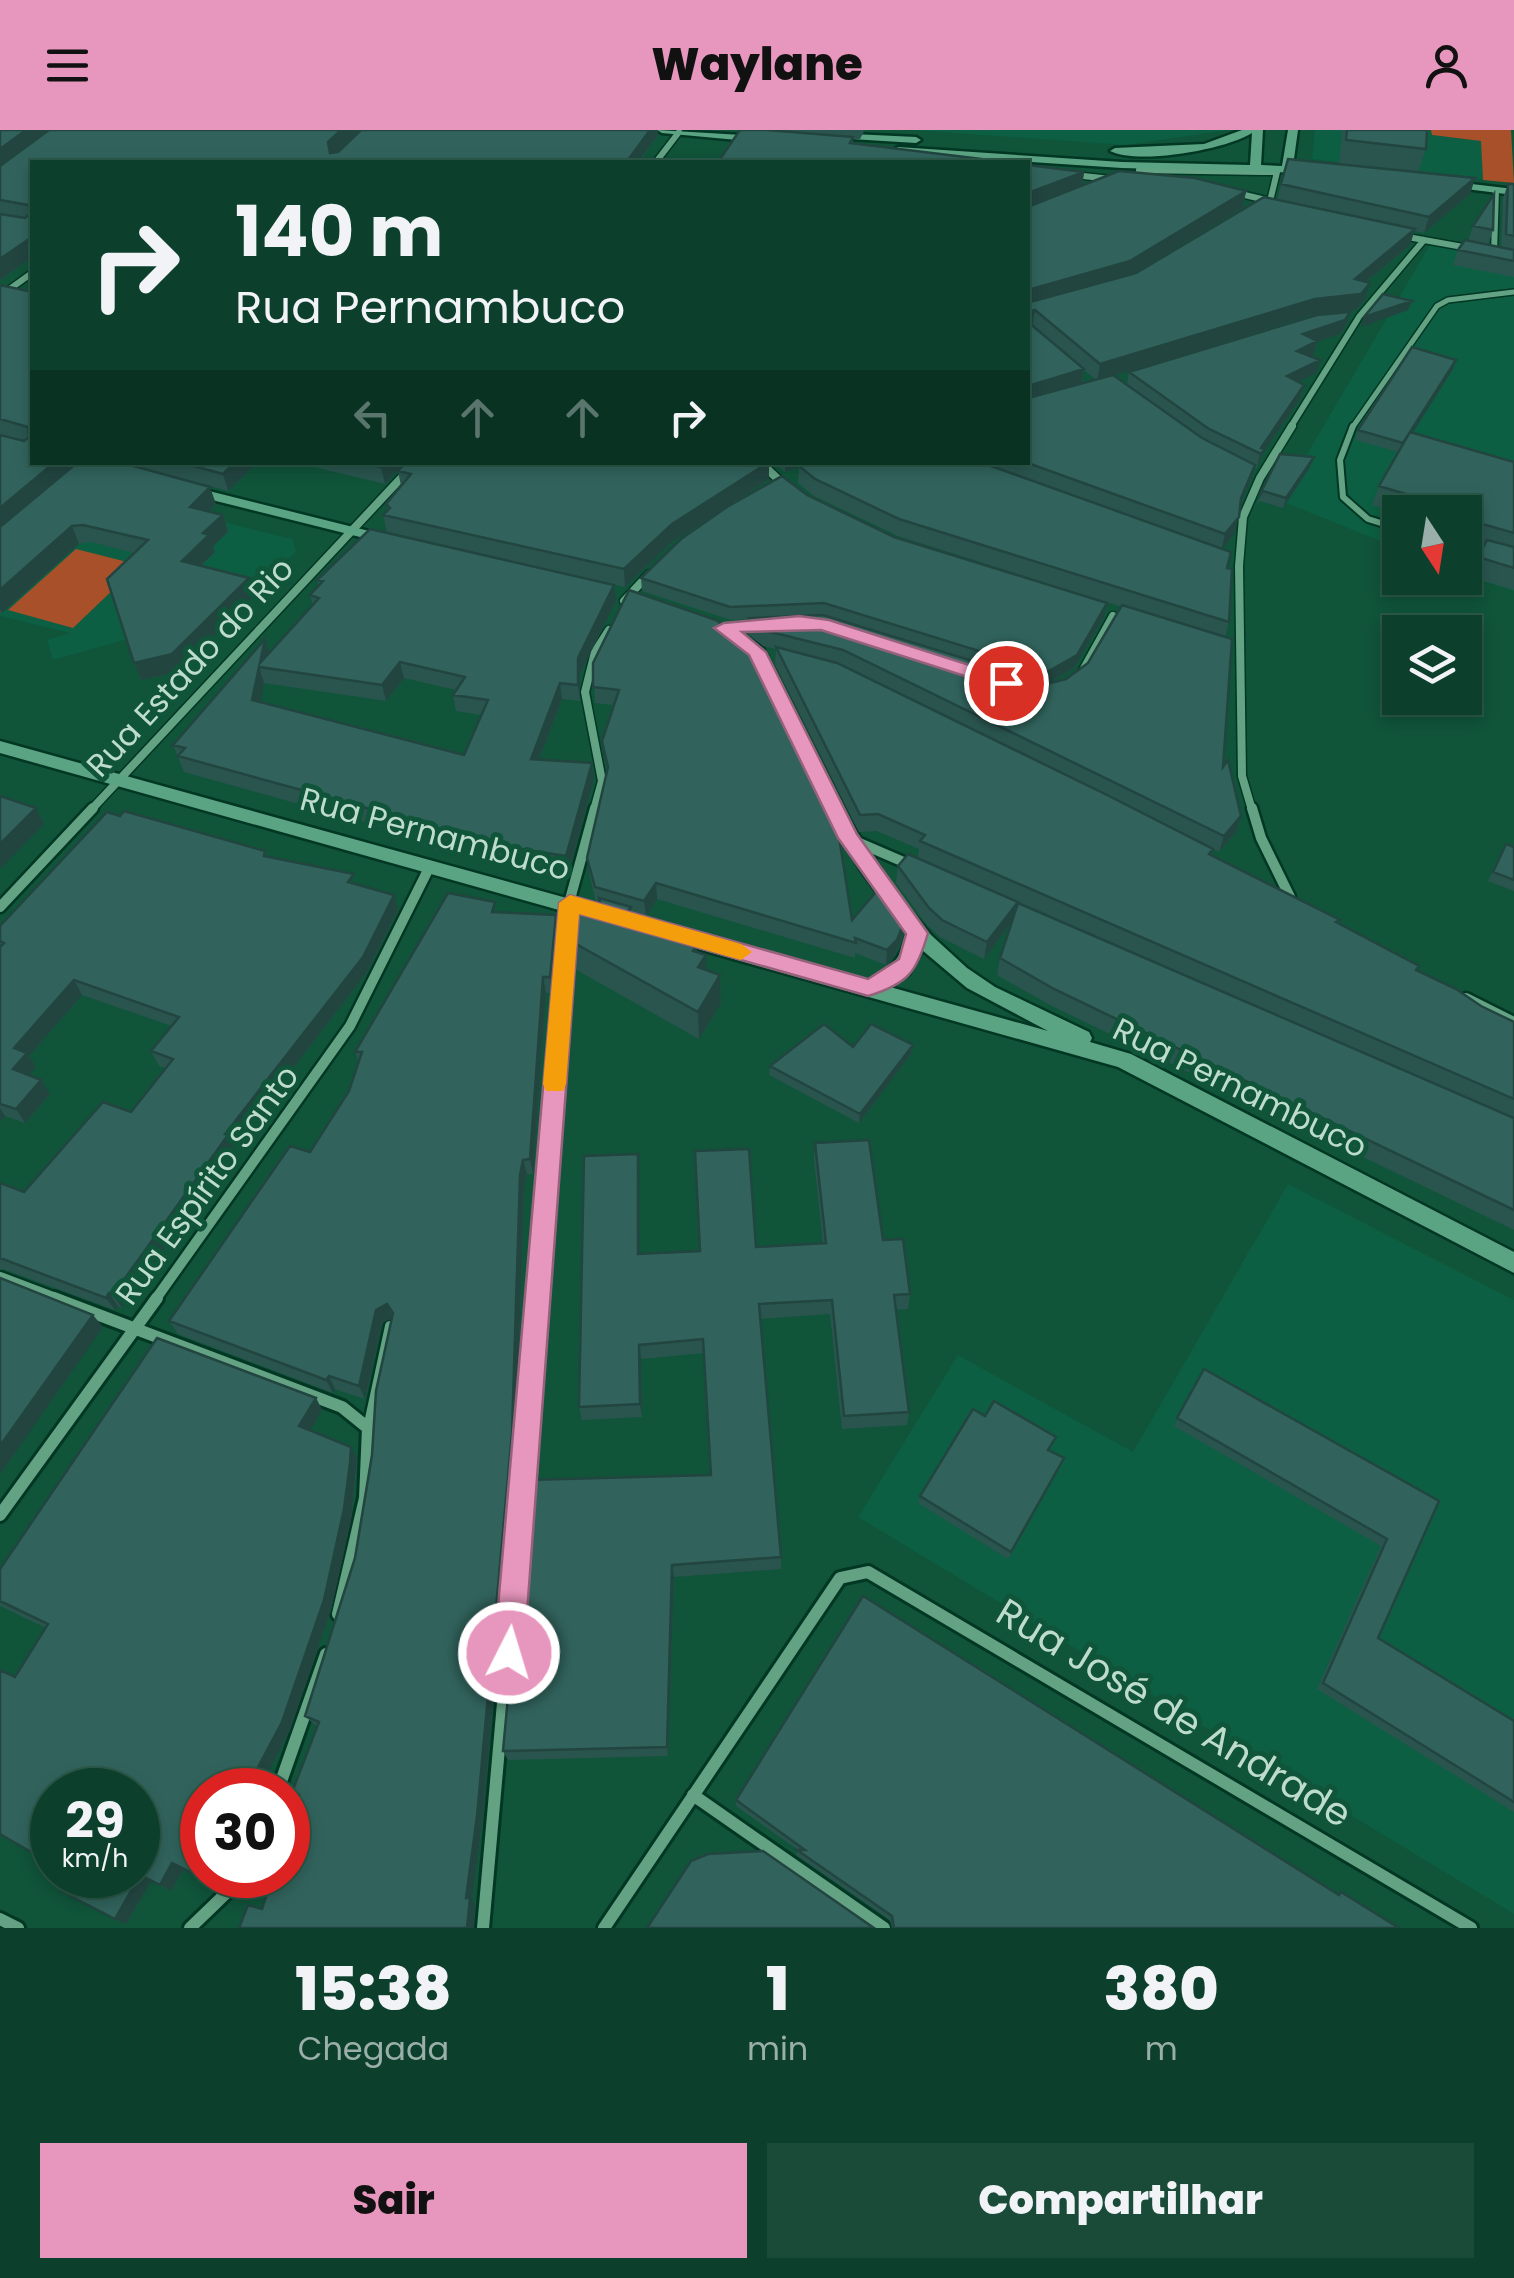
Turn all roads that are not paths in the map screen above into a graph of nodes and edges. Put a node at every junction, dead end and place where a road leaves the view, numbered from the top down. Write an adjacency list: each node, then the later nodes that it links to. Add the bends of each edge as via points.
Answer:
1 (662, 130): 6 (street)
2 (744, 130): 8 (street)
3 (1249, 130): 7 (street, via 1225,142 1134,151)
4 (1258, 130): 13 (street)
5 (1293, 130): 14 (street)
6 (679, 132): 8 (street); 11 (street)
7 (815, 134)
8 (777, 136)
9 (831, 145): 10 (street)
10 (907, 151): 12 (street); 13 (street)
11 (658, 160)
12 (962, 160)
13 (1255, 167): 14 (street)
14 (1286, 168): 15 (street)
15 (1330, 172)
16 (1062, 174): 17 (street)
17 (1113, 179): 19 (street); 23 (street, via 1193,187)
18 (1439, 184): 20 (street)
19 (1102, 186)
20 (1496, 190): 21 (street); 26 (street)
21 (1514, 192)
22 (1270, 201): 22 (street, via 1276,172 1140,170 1139,176)
23 (1278, 210)
24 (1386, 233): 25 (street)
25 (1424, 240): 26 (street); 32 (street)
26 (1494, 253): 27 (street)
27 (1504, 256)
28 (30, 274): 30 (street)
29 (1514, 295): 42 (lane, via 1437,306 1347,434 1340,460 1343,497 1360,515)
30 (0, 296)
31 (1341, 316): 32 (street)
32 (1359, 316): 37 (street)
33 (413, 465): 43 (street, Rua Estado do Rio)
34 (763, 465): 38 (street)
35 (1243, 470): 37 (street)
36 (789, 478): 38 (street)
37 (1260, 478): 48 (street, via 1243,518)
38 (779, 482): 40 (street); 41 (street)
39 (166, 484): 43 (street)
40 (765, 490)
41 (794, 492)
42 (1382, 523)
43 (351, 532): 44 (street); 63 (street, Rua Estado do Rio)
44 (413, 546)
45 (1482, 553): 46 (lane)
46 (1498, 557)
47 (1221, 560): 48 (street)
48 (1239, 566): 60 (street)
49 (652, 571): 52 (street)
50 (607, 590): 52 (street)
51 (645, 600): 52 (street)
52 (624, 601)
53 (1094, 610): 54 (street)
54 (1114, 616): 56 (street); 61 (street)
55 (614, 621): 69 (street, via 586,677 588,724 602,781)
56 (1132, 621)
57 (773, 623): 58 (street)
58 (716, 625): 64 (street, via 765,653)
59 (1222, 647): 60 (street)
60 (1241, 652): 68 (street, via 1242,776 1261,838)
61 (1074, 683)
62 (0, 747): 63 (street, Rua Pernambuco)
63 (118, 782): 65 (street, Rua Pernambuco); 70 (street, Rua Estado do Rio)
64 (848, 838): 66 (street); 72 (street)
65 (429, 868): 69 (street, Rua Pernambuco); 80 (street, Rua Espírito Santo, via 350,1026)
66 (934, 875)
67 (1274, 889): 68 (street)
68 (1290, 897): 71 (street)
69 (570, 903): 73 (street, Rua Pernambuco); 91 (street)
70 (0, 906)
71 (1306, 906)
72 (917, 933): 73 (street, via 908,964); 76 (street, via 970,981)
73 (868, 988): 76 (street, Rua Pernambuco)
74 (1456, 992): 75 (street)
75 (1514, 1022)
76 (1124, 1060): 77 (street, Rua Pernambuco)
77 (1514, 1263)
78 (0, 1277): 80 (street)
79 (390, 1326): 81 (lane)
80 (136, 1328): 81 (street, via 342,1407); 82 (street, Rua Espírito Santo)
81 (368, 1428): 83 (street, via 365,1498)
82 (0, 1516)
83 (336, 1626)
84 (329, 1644): 85 (street)
85 (286, 1768)
86 (693, 1795): 92 (street); 93 (street); 94 (street, Rua José de Andrade, via 840,1578 878,1575)
87 (221, 1898): 90 (street)
88 (0, 1920): 89 (street)
89 (18, 1928)
90 (190, 1928)
91 (483, 1928)
92 (604, 1928)
93 (884, 1928)
94 (1471, 1928)

